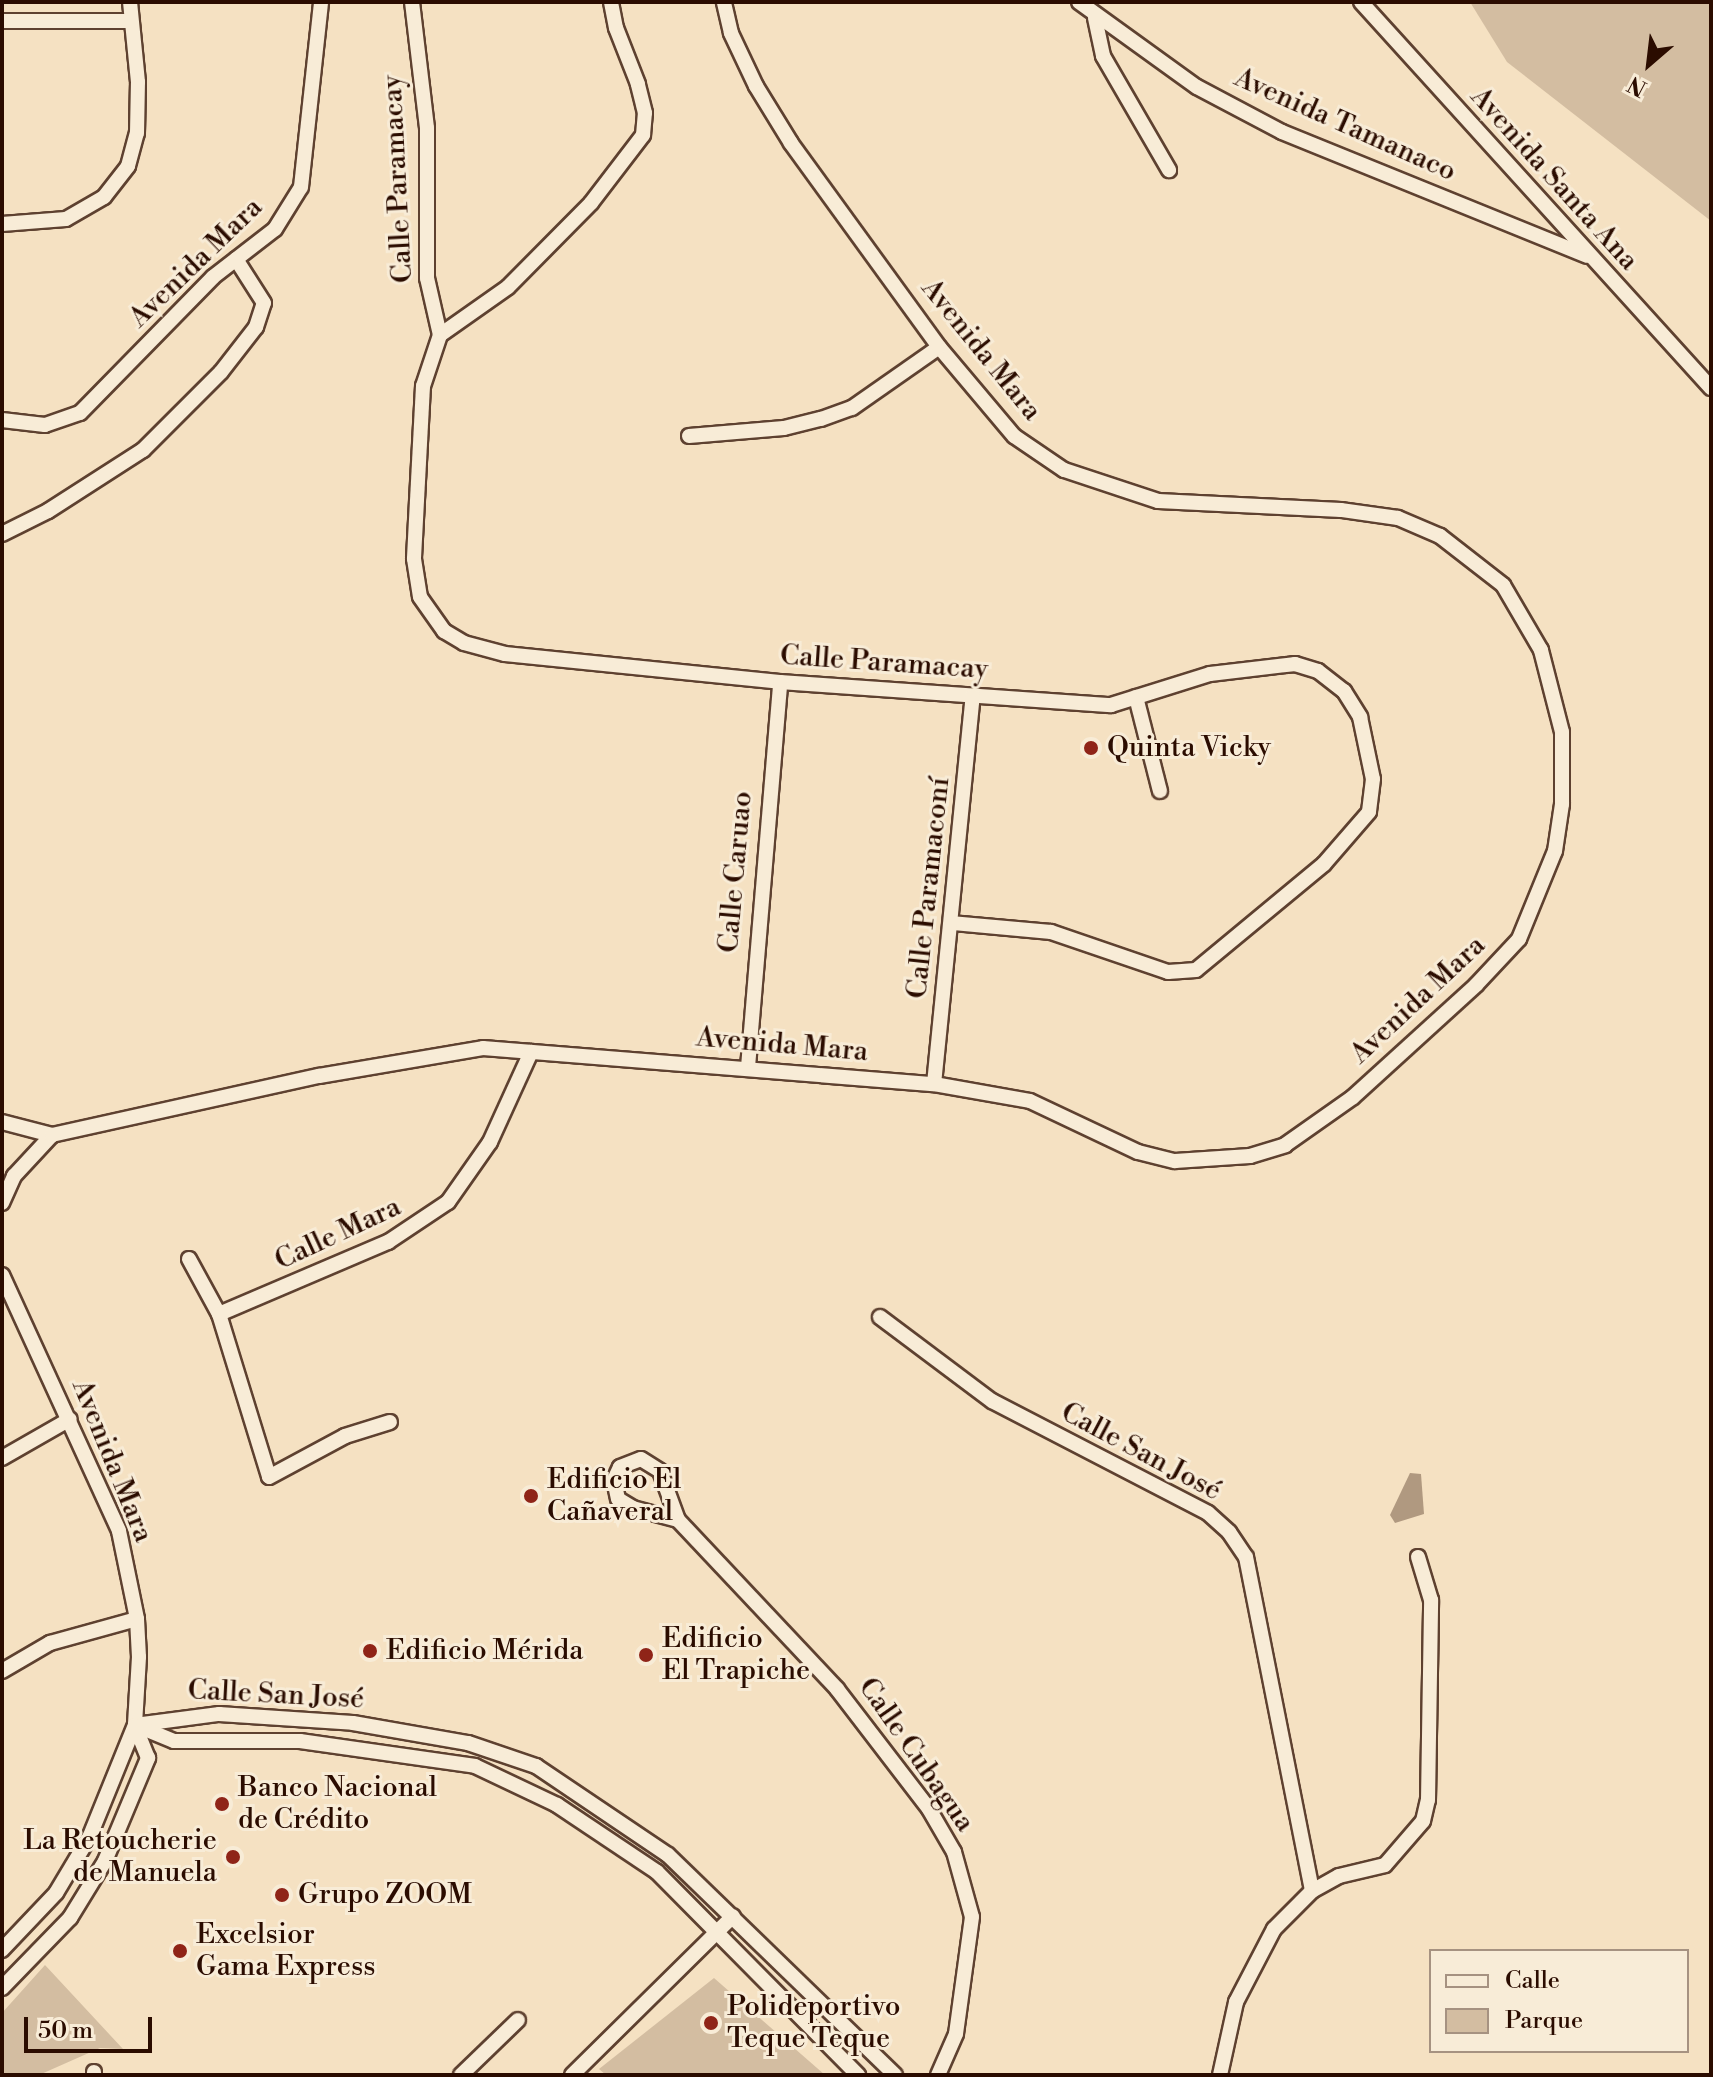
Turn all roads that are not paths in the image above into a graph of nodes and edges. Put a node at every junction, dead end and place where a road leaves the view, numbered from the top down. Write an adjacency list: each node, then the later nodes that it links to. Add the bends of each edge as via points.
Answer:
1 (130, 2): 10 (street)
2 (321, 2): 14 (street, Avenida Mara, via 301,187 275,229)
3 (412, 2): 15 (street, Calle Paramacay, via 427,128 427,278)
4 (611, 2): 15 (street, via 641,98 643,135 591,203 508,287)
5 (724, 2): 16 (street, Avenida Mara, via 731,33 756,86 791,143)
6 (1079, 2): 8 (street, Avenida Tamanaco)
7 (1361, 2): 13 (street, Avenida Santa Ana)
8 (1095, 18): 11 (street, via 1103,56); 13 (street, Avenida Tamanaco, via 1197,87 1282,132)
9 (2, 21): 10 (street)
10 (131, 21): 12 (street, via 137,133 128,166 104,197 66,219)
11 (1169, 170)
12 (2, 224)
13 (1587, 256): 17 (street, Avenida Santa Ana)
14 (236, 259): 18 (street, Avenida Mara, via 179,309 80,413 45,425); 20 (street, via 264,303 256,327 221,372 143,450)
15 (440, 335): 21 (street, Calle Paramacay, via 423,386 414,559 420,597 444,631 464,643 505,654)
16 (939, 347): 19 (street, via 852,408 784,428); 28 (street, Avenida Mara, via 1014,436 1091,481 1187,504 1341,510 1398,518 1440,536 1503,585 1524,615 1554,687 1563,765 1555,851 1519,939 1353,1097 1285,1145 1213,1162 1175,1161 1138,1152 1030,1101)
17 (1711, 388)
18 (2, 420)
19 (689, 436)
20 (2, 534)
21 (780, 682): 22 (street, Calle Paramacay); 27 (street, Calle Caruao)
22 (973, 696): 23 (street, Calle Paramacay, via 1111,705); 25 (street, Calle Paramaconí)
23 (1136, 697): 24 (street); 25 (street, Calle Paramacay, via 1210,674 1256,667 1295,664 1318,671 1344,691 1360,717 1373,779 1369,812 1324,864 1196,970 1168,972 1051,932)
24 (1160, 791)
25 (953, 923): 28 (street, Calle Paramaconí)
26 (531, 1052): 27 (street, Avenida Mara); 30 (street, Avenida Mara, via 483,1048 417,1057); 34 (street, Calle Mara, via 490,1142 448,1202 388,1242)
27 (748, 1067): 28 (street, Avenida Mara)
28 (934, 1084)
29 (2, 1122): 30 (street)
30 (52, 1135): 31 (street, via 14,1176)
31 (2, 1203)
32 (189, 1259): 34 (street)
33 (2, 1275): 36 (street, Avenida Mara)
34 (219, 1314): 37 (street, via 269,1477 345,1436)
35 (880, 1317): 46 (street, Calle San José, via 992,1401 1208,1513 1229,1532 1246,1557)
36 (70, 1419): 38 (street); 41 (street, Avenida Mara, via 119,1531)
37 (390, 1422)
38 (2, 1458)
39 (678, 1520): 39 (street, Calle Cubagua, via 618,1499 614,1480 620,1467 630,1460 652,1464 666,1479); 56 (street, Calle Cubagua, via 837,1689 929,1809 954,1852 972,1917 956,2034)
40 (1418, 1557): 46 (street, via 1431,1600 1428,1800 1423,1821 1385,1865 1339,1876)
41 (137, 1619): 42 (street, via 50,1643); 44 (street, Avenida Mara)
42 (2, 1671)
43 (302, 1717): 44 (street, Calle San José, via 219,1714); 45 (street); 47 (street, Calle San José, via 468,1743 536,1766 668,1855)
44 (135, 1725): 45 (street, Calle San José, via 174,1741); 49 (street, Avenida Mara, via 74,1867 29,1926); 50 (street, Avenida Mara, via 148,1758 105,1861 70,1918)
45 (300, 1741): 48 (street, Calle San José, via 475,1766 557,1805 657,1872)
46 (1312, 1891): 57 (street, via 1274,1929 1236,2002)
47 (733, 1916): 48 (street); 55 (street, Calle San José)
48 (718, 1933): 53 (street); 54 (street, Calle San José)
49 (2, 1950)
50 (2, 1988)
51 (518, 2020): 52 (street)
52 (461, 2075)
53 (572, 2075)
54 (858, 2075)
55 (895, 2075)
56 (938, 2075)
57 (1220, 2075)

